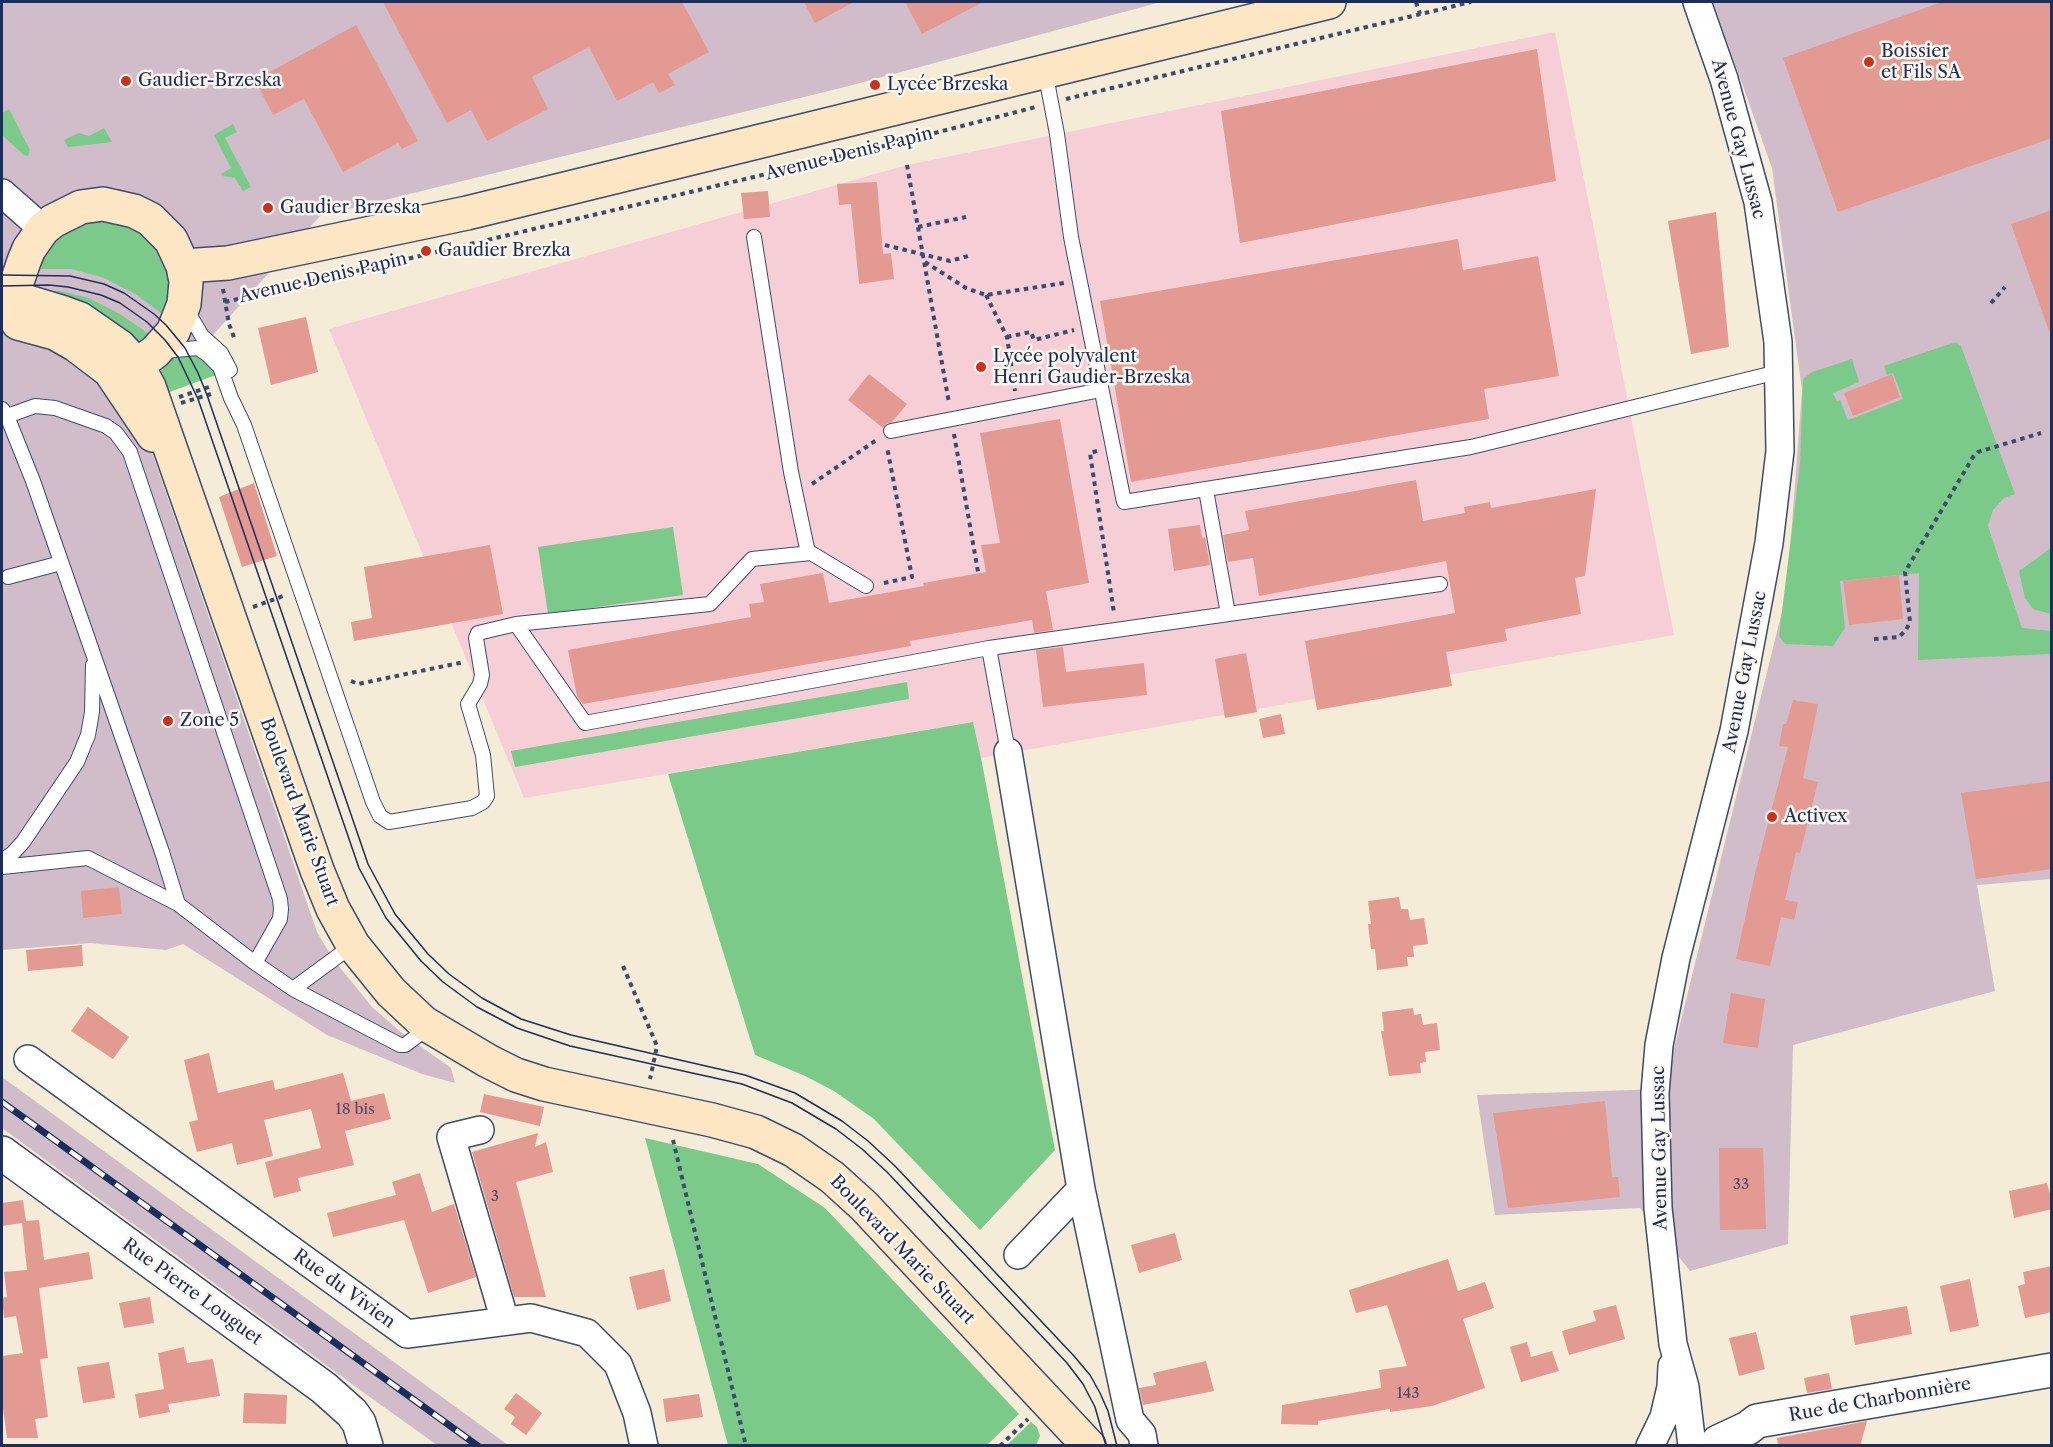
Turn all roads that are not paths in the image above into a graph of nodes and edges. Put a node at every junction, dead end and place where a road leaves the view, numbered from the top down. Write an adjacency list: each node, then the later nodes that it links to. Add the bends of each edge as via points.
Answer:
1 (1329, 2): 3 (main road, Avenue Denis Papin)
2 (1697, 2): 11 (street, Avenue Gay Lussac, via 1724,79 1758,202 1778,342)
3 (1045, 71): 7 (main road, Avenue Denis Papin, via 467,213 228,263); 12 (lane, via 1071,237)
4 (2, 193): 5 (street)
5 (43, 228): 7 (main road, via 81,207 104,204 134,211 150,219 171,240); 9 (main road, via 24,261)
6 (754, 237): 17 (lane, via 791,472)
7 (183, 266): 8 (main road)
8 (184, 304): 10 (main road, via 173,332); 14 (lane, via 202,336 227,362)
9 (9, 311): 10 (main road, via 76,345)
10 (134, 363): 14 (lane, via 198,348 220,367); 30 (main road, via 142,417 160,451 305,875 318,907)
11 (1778, 372): 16 (lane, via 1471,447); 40 (street, Avenue Gay Lussac, via 1780,451 1767,554 1734,731 1676,958 1659,1045 1655,1093 1658,1208)
12 (1101, 390): 15 (lane); 16 (lane, via 1124,502)
13 (4, 412): 18 (lane); 31 (lane, via 35,406 55,408 95,421 124,442 280,899 279,919)
14 (244, 425): 23 (lane, via 380,816 389,822 472,808 483,802 487,796 483,755 468,704 482,675 476,638 478,633)
15 (888, 433)
16 (1206, 490): 22 (lane)
17 (808, 553): 21 (lane); 23 (lane, via 752,559 710,604)
18 (61, 563): 19 (lane); 25 (lane)
19 (8, 577)
20 (1440, 584): 22 (lane)
21 (866, 586)
22 (1228, 614): 24 (lane)
23 (516, 624): 24 (lane, via 585,723)
24 (989, 648): 26 (lane)
25 (93, 657): 27 (lane, via 92,712 78,762 23,842); 29 (lane)
26 (1008, 752): 37 (street)
27 (2, 861)
28 (2, 867): 29 (lane, via 88,858)
29 (178, 904): 31 (lane)
30 (348, 949): 32 (lane); 33 (main road, via 382,999); 42 (main road, Boulevard Marie Stuart, via 424,1023 488,1062 544,1084 756,1132 813,1163 864,1206)
31 (255, 963): 32 (lane)
32 (293, 989): 33 (lane, via 400,1045)
33 (421, 1034): 42 (main road, via 464,1064 511,1085 744,1142 780,1157 827,1188 860,1220)
34 (28, 1059): 39 (street, Rue du Vivien, via 407,1334)
35 (480, 1130): 39 (street, via 451,1137)
36 (2, 1153): 43 (street, Rue Pierre Louguet, via 331,1394 359,1423)
37 (1081, 1189): 38 (street); 45 (street, via 1130,1420 1142,1434)
38 (1018, 1255)
39 (505, 1321): 44 (street, Rue du Vivien, via 531,1318 586,1333 618,1364 638,1413)
40 (1673, 1344): 46 (street, Avenue Gay Lussac, via 1665,1417); 47 (street, Avenue Gay Lussac, via 1685,1387)
41 (2052, 1370): 48 (street, Rue de Charbonnière, via 1757,1421)
42 (1071, 1442)
43 (366, 1446)
44 (644, 1446)
45 (1144, 1446)
46 (1650, 1446)
47 (1692, 1446)
48 (1715, 1446)

